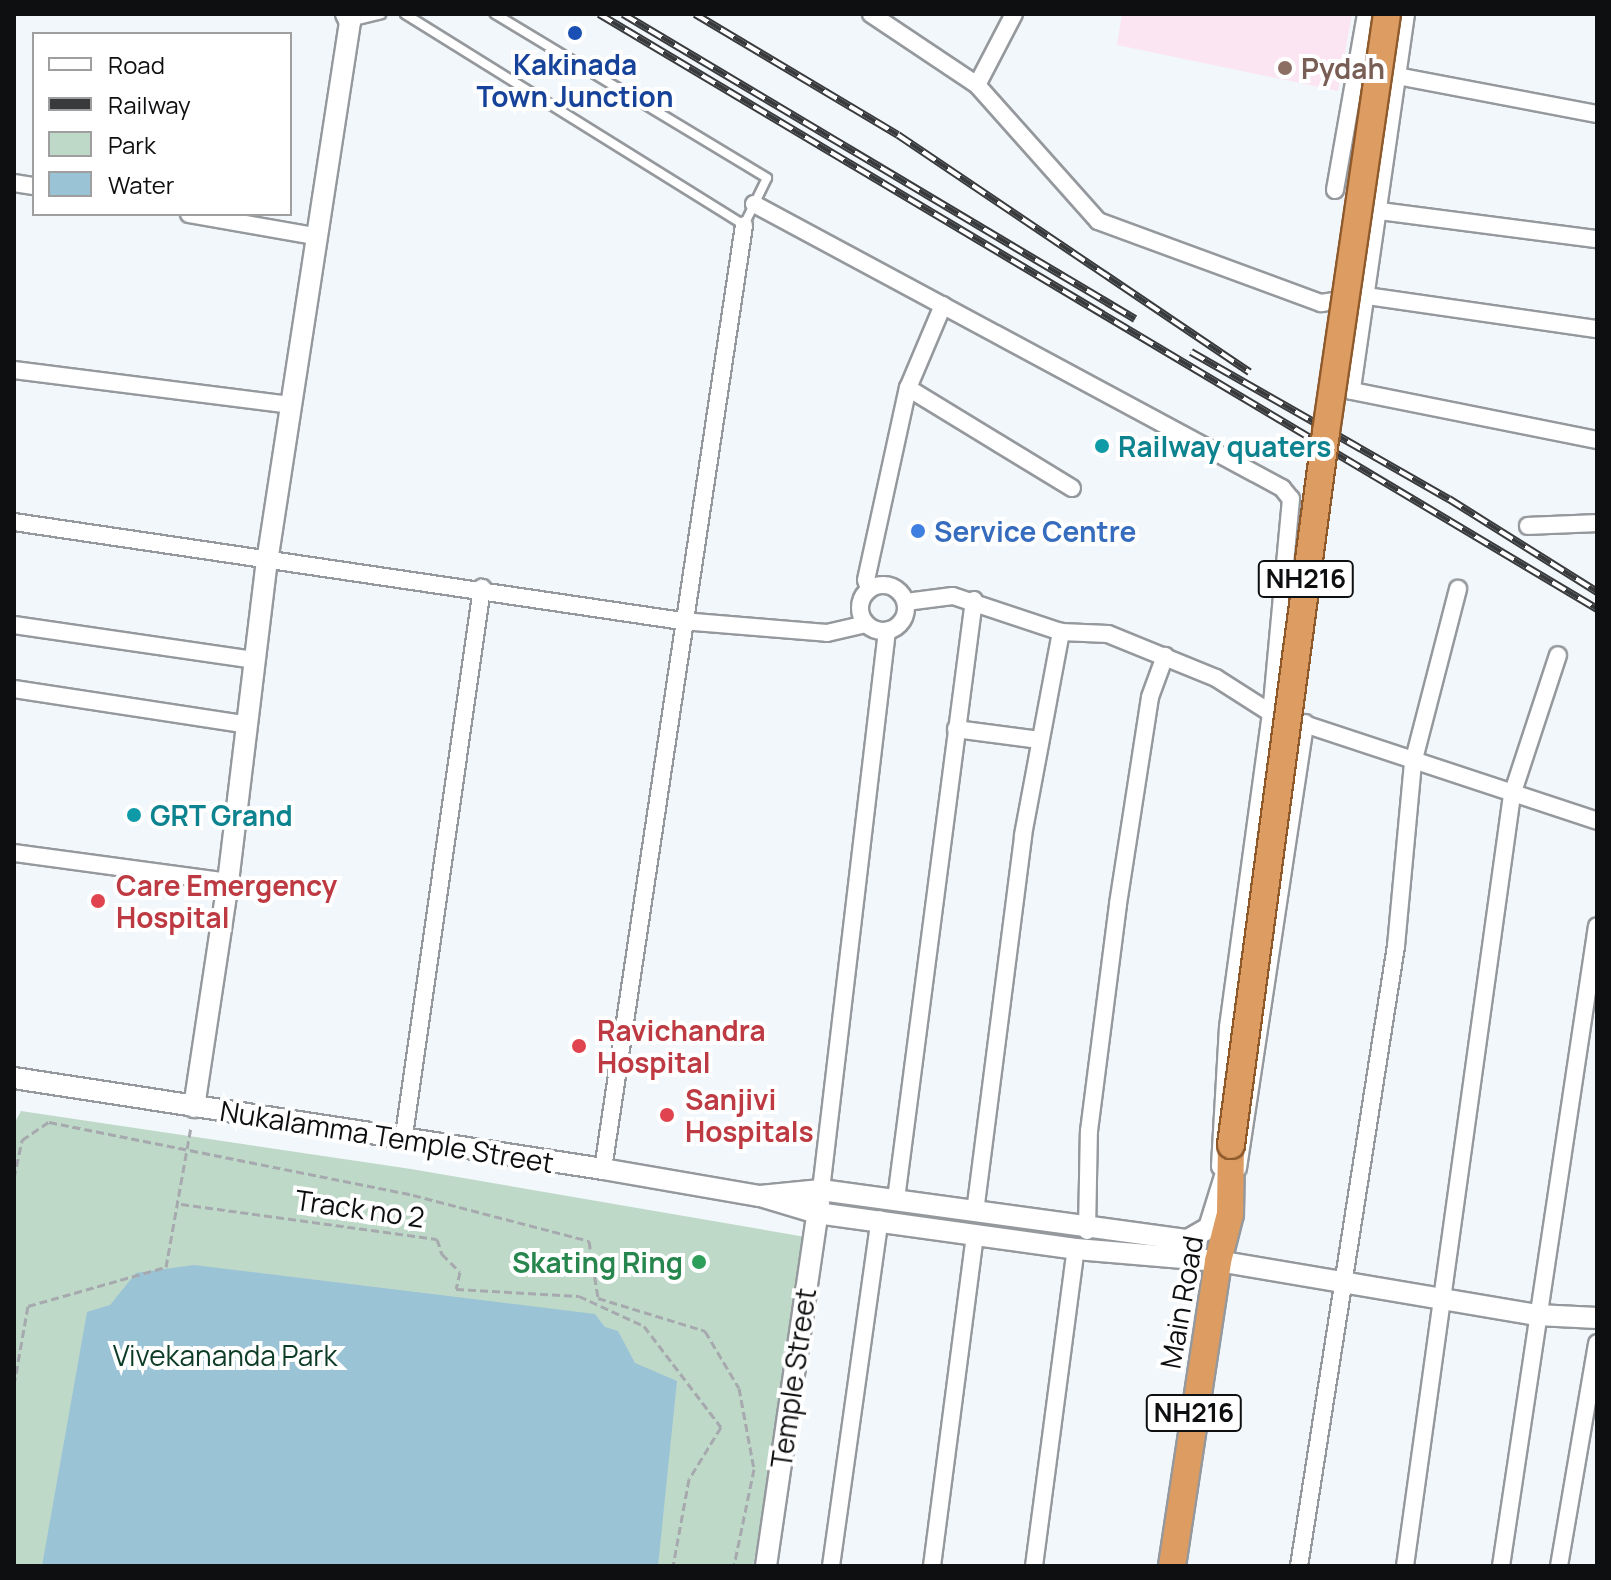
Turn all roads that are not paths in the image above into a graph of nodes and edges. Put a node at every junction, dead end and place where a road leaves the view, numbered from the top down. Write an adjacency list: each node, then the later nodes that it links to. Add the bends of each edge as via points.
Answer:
1 (381, 14): 9 (lane)
2 (405, 14): 17 (lane)
3 (495, 14): 14 (lane, via 767,178)
4 (871, 14): 11 (street)
5 (1014, 14): 11 (street)
6 (1366, 14): 13 (street)
7 (1387, 14): 60 (highway, NH216, bridge)
8 (1406, 14): 10 (street)
9 (348, 18): 18 (street)
10 (1397, 76): 12 (street); 15 (street)
11 (977, 85): 20 (street, via 1098,221 1321,303)
12 (1597, 114)
13 (1335, 190)
14 (754, 204): 17 (lane); 21 (street)
15 (1380, 211): 19 (street); 20 (street)
16 (200, 216): 18 (street)
17 (744, 225): 37 (street)
18 (314, 236): 25 (street)
19 (1597, 239)
20 (1367, 296): 22 (street); 26 (street, via 1352,391)
21 (943, 305): 24 (street); 46 (street, via 1282,488 1291,499)
22 (1597, 329)
23 (14, 370): 25 (street)
24 (908, 388): 27 (street); 33 (street, via 866,580)
25 (292, 405): 31 (street)
26 (1597, 440)
27 (1072, 488)
28 (14, 522): 31 (street)
29 (1597, 523): 30 (street)
30 (1528, 526)
31 (267, 562): 32 (street); 44 (street)
32 (482, 588): 37 (street); 59 (street)
33 (869, 589): 36 (street, via 891,586); 38 (street, via 860,602)
34 (1458, 589): 51 (street)
35 (974, 600): 36 (street, via 953,596); 41 (street); 49 (street)
36 (906, 602): 40 (street, via 900,624)
37 (682, 621): 38 (street, via 827,633); 61 (street)
38 (866, 624): 40 (street)
39 (14, 625): 44 (street)
40 (887, 631): 62 (street)
41 (1061, 632): 43 (street, via 1108,634); 50 (street)
42 (1558, 655): 52 (street)
43 (1165, 656): 46 (street, via 1216,678); 68 (street, via 1150,697 1118,904 1089,1131)
44 (253, 660): 48 (street)
45 (14, 689): 48 (street)
46 (1271, 713): 47 (street); 60 (street, via 1228,1027 1218,1144)
47 (1305, 723): 51 (street); 60 (street, via 1244,1148)
48 (244, 724): 55 (street)
49 (956, 729): 50 (street); 64 (street)
50 (1039, 740): 65 (street)
51 (1413, 763): 52 (street); 72 (street, via 1396,946)
52 (1512, 795): 53 (street); 73 (street)
53 (1597, 821)
54 (14, 853): 55 (street)
55 (228, 882): 58 (street)
56 (1597, 926): 74 (street)
57 (14, 1078): 58 (street, Nukalamma Temple Street)
58 (194, 1107): 59 (street, Nukalamma Temple Street)
59 (403, 1142): 61 (street, Nukalamma Temple Street)
60 (1229, 1168): 68 (street, Nukalamma Temple Street, via 1209,1228 1200,1237); 71 (highway, Main Road / NH216)
61 (603, 1169): 63 (street, Nukalamma Temple Street)
62 (821, 1190): 63 (street, Nukalamma Temple Street); 64 (street, Nukalamma Temple Street); 66 (street, Temple Street)
63 (760, 1196): 66 (street, Nukalamma Temple Street)
64 (896, 1199): 65 (street, Nukalamma Temple Street)
65 (975, 1212): 68 (street, Nukalamma Temple Street)
66 (817, 1213): 67 (street, Nukalamma Temple Street); 77 (street, Temple Street)
67 (880, 1219): 69 (street, Nukalamma Temple Street); 78 (street)
68 (1087, 1231)
69 (975, 1234): 70 (street, Nukalamma Temple Street); 79 (street)
70 (1076, 1249): 71 (street, Nukalamma Temple Street); 80 (street)
71 (1218, 1261): 72 (street, Nukalamma Temple Street); 81 (highway, Main Road / NH216)
72 (1343, 1282): 73 (street, Nukalamma Temple Street); 82 (street)
73 (1443, 1299): 74 (street, Nukalamma Temple Street); 83 (street)
74 (1537, 1315): 75 (street, Nukalamma Temple Street); 84 (street)
75 (1597, 1318)
76 (1597, 1343): 85 (street)
77 (766, 1566)
78 (831, 1566)
79 (932, 1566)
80 (1034, 1566)
81 (1172, 1566)
82 (1299, 1566)
83 (1405, 1566)
84 (1501, 1566)
85 (1559, 1566)

